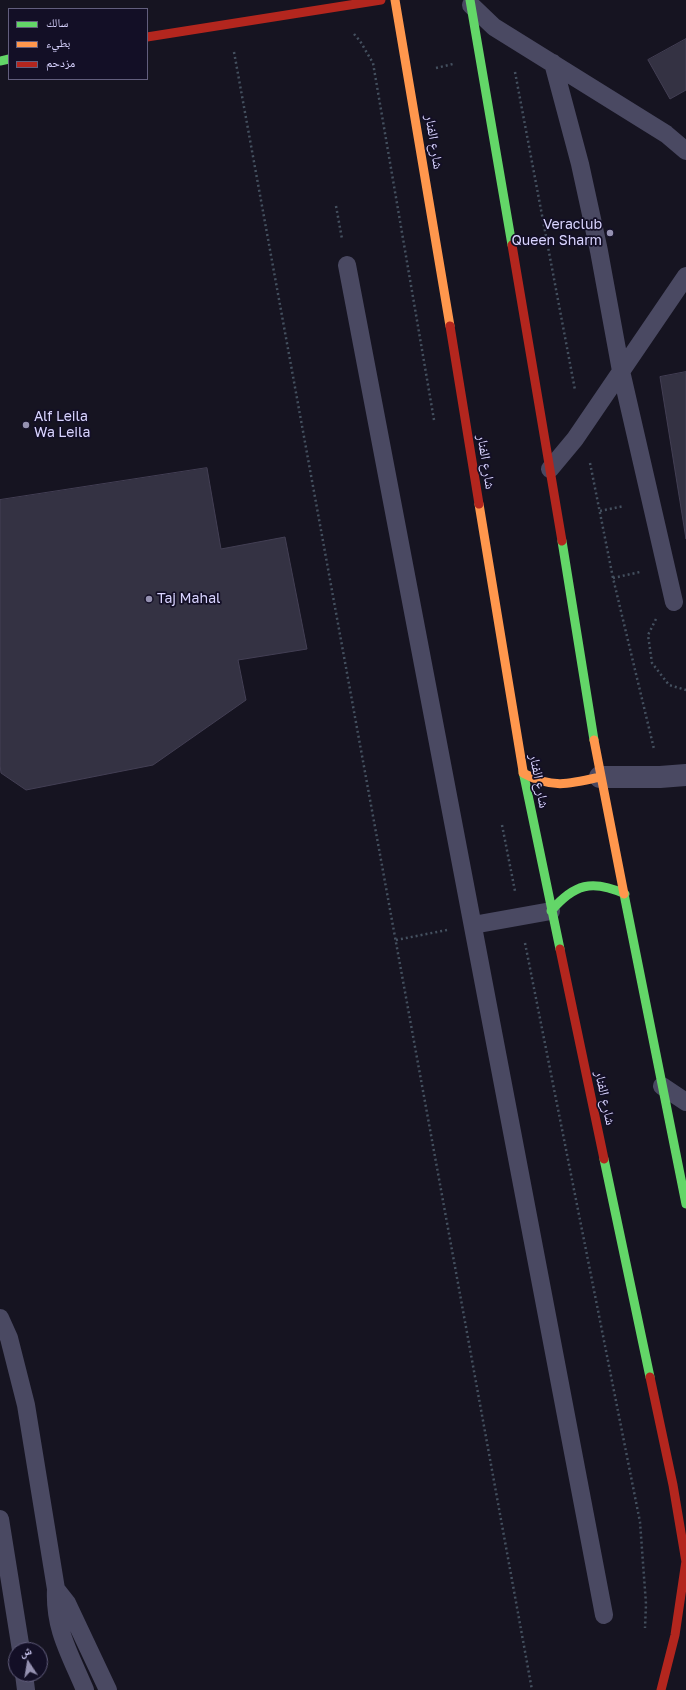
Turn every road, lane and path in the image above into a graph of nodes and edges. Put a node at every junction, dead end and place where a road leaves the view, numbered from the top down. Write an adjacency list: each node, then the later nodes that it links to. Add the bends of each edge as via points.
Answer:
1 (381, 0): 4 (main road)
2 (395, 0): 8 (main road, شارع الفنار)
3 (470, 3): 6 (main road); 7 (lane, via 494,26)
4 (229, 24): 5 (main road); 23 (path)
5 (148, 37)
6 (481, 59): 8 (path); 14 (main road)
7 (553, 63): 9 (lane, via 666,134); 13 (lane, via 583,178)
8 (408, 73): 17 (main road, شارع الفنار)
9 (686, 151)
10 (336, 206): 11 (path)
11 (347, 265): 22 (lane)
12 (686, 276): 13 (lane)
13 (621, 371): 14 (lane, via 575,439); 15 (lane)
14 (550, 469): 19 (main road)
15 (674, 602): 16 (path, via 660,610 648,635 652,663 669,685)
16 (686, 690)
17 (523, 773): 19 (main road, via 536,781 551,785 566,785); 21 (main road, شارع الفنار)
18 (686, 774): 19 (street, via 660,777)
19 (600, 777): 20 (main road)
20 (625, 894): 21 (main road, via 612,887 584,885 570,891); 24 (main road)
21 (551, 911): 22 (lane); 31 (main road, شارع الفنار, via 672,1477)
22 (473, 925): 23 (path); 33 (lane)
23 (396, 940): 38 (path)
24 (662, 1086): 25 (lane); 26 (main road)
25 (686, 1102)
26 (686, 1204)
27 (0, 1318): 28 (lane)
28 (5, 1340): 32 (lane, via 26,1405)
29 (0, 1519): 35 (lane)
30 (640, 1522): 34 (path, via 646,1604)
31 (686, 1561): 39 (main road, شارع الفنار, via 675,1635)
32 (56, 1589): 36 (lane, via 58,1625); 37 (lane, via 68,1603)
33 (604, 1615)
34 (645, 1632)
35 (20, 1642)
36 (85, 1690)
37 (108, 1690)
38 (532, 1690)
39 (661, 1690)

